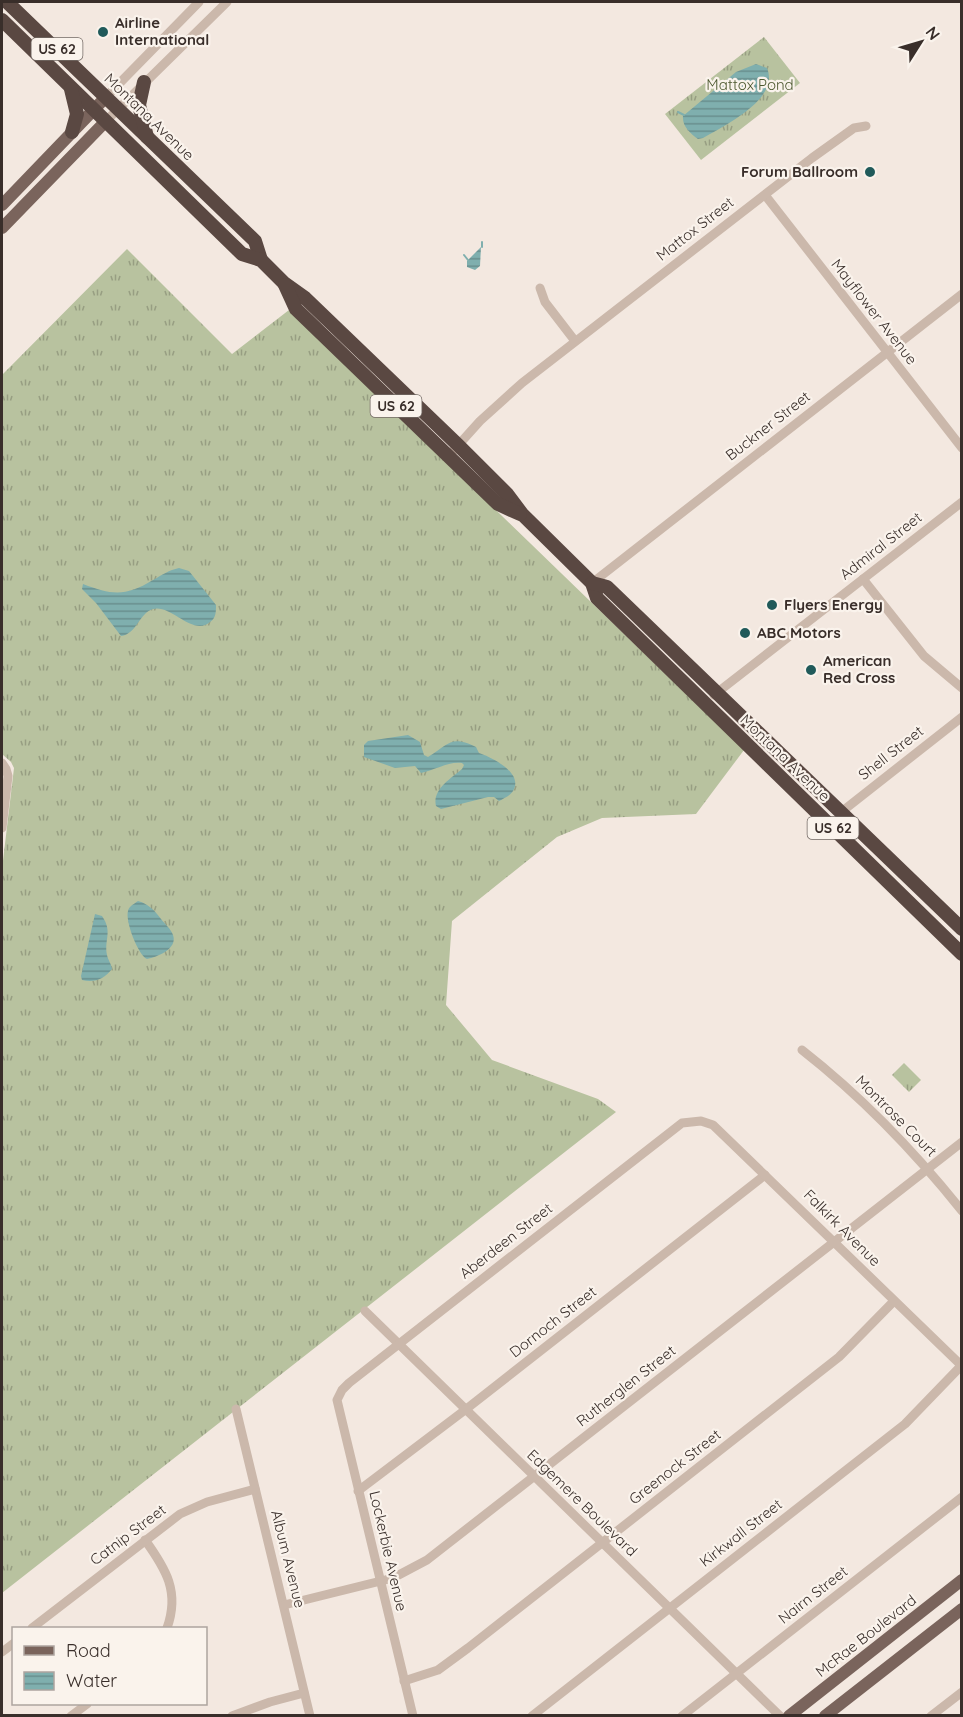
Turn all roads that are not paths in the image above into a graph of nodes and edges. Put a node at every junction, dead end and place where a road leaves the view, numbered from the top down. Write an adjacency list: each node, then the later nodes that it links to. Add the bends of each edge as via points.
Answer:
1 (7, 2): 7 (highway, Montana Avenue / US 62)
2 (199, 2): 7 (street)
3 (227, 2): 5 (street)
4 (2, 20): 6 (highway, Montana Avenue / US 62)
5 (144, 82): 8 (street); 13 (highway, via 139,105)
6 (70, 87): 9 (highway, Montana Avenue / US 62); 12 (highway, via 77,109)
7 (106, 97): 8 (highway, Montana Avenue / US 62); 9 (main road)
8 (118, 109): 10 (street); 13 (highway, Montana Avenue / US 62)
9 (94, 110): 10 (highway, Montana Avenue / US 62); 12 (main road)
10 (106, 121): 16 (main road); 18 (highway, Montana Avenue / US 62, via 242,254)
11 (866, 126): 14 (street, Mattox Street, via 854,128)
12 (72, 132): 15 (main road)
13 (148, 139): 18 (highway, Montana Avenue / US 62, via 255,241)
14 (765, 195): 22 (street, Mattox Street); 23 (street, Mayflower Avenue)
15 (3, 204): 16 (main road)
16 (16, 214): 17 (main road)
17 (2, 228)
18 (261, 260): 19 (highway, Montana Avenue / US 62)
19 (286, 287): 24 (highway, Montana Avenue / US 62, via 305,298); 27 (highway, Montana Avenue / US 62, via 296,309 498,504)
20 (540, 288): 22 (street, via 545,302)
21 (962, 294): 23 (street, Buckner Street)
22 (574, 342): 24 (street, Mattox Street, via 500,401)
23 (887, 352): 25 (street, Mayflower Avenue); 29 (street, Buckner Street)
24 (455, 448): 27 (highway, Montana Avenue)
25 (962, 448)
26 (962, 502): 28 (street, Admiral Street)
27 (519, 513): 29 (highway, Montana Avenue / US 62)
28 (863, 579): 30 (street, via 924,656); 31 (street, Admiral Street)
29 (592, 583): 31 (highway, Montana Avenue / US 62, via 607,586); 32 (highway, Montana Avenue / US 62, via 597,598)
30 (962, 688)
31 (717, 693): 32 (street, Admiral Street); 35 (highway, Montana Avenue / US 62)
32 (705, 702): 38 (highway, Montana Avenue / US 62)
33 (962, 717): 35 (street, Shell Street)
34 (2, 763): 36 (street, via 8,773)
35 (840, 813): 37 (highway, Montana Avenue / US 62)
36 (2, 828)
37 (962, 929)
38 (962, 954)
39 (802, 1050): 42 (street, Montrose Court, via 842,1083)
40 (696, 1120): 43 (street, Falkirk Avenue, via 713,1125); 48 (street, Aberdeen Street, via 676,1127)
41 (962, 1142): 42 (street, Rutherglen Street)
42 (928, 1169): 44 (street, Montrose Court); 45 (street, Rutherglen Street)
43 (765, 1175): 45 (street, Falkirk Avenue); 52 (street, Dornoch Street)
44 (962, 1211)
45 (835, 1242): 46 (street, Falkirk Avenue); 53 (street, Rutherglen Street)
46 (894, 1301): 49 (street, Falkirk Avenue); 58 (street, Greenock Street, via 839,1357)
47 (365, 1311): 48 (street, Edgemere Boulevard)
48 (398, 1344): 50 (street, Aberdeen Street); 52 (street, Edgemere Boulevard)
49 (961, 1366): 62 (street, Kirkwall Street, via 905,1424)
50 (340, 1393): 55 (street, Lockerbie Avenue, via 337,1400)
51 (236, 1409): 54 (street, Album Avenue)
52 (465, 1410): 53 (street, Edgemere Boulevard); 55 (street, Dornoch Street)
53 (533, 1477): 58 (street, Edgemere Boulevard); 60 (street, Rutherglen Street, via 427,1560 404,1574)
54 (255, 1489): 57 (street, Catnip Street, via 180,1514); 61 (street, Album Avenue)
55 (358, 1491): 60 (street, Lockerbie Avenue)
56 (962, 1497): 66 (street, Nairn Street)
57 (145, 1540): 64 (street, Catnip Street); 65 (street, via 162,1564 171,1589)
58 (602, 1544): 62 (street, Edgemere Boulevard); 67 (street, Greenock Street, via 444,1666)
59 (962, 1580): 78 (main road, McRae Boulevard)
60 (379, 1581): 61 (street, Rutherglen Street); 67 (street, Lockerbie Avenue)
61 (284, 1605): 69 (street, Album Avenue)
62 (669, 1608): 66 (street, Edgemere Boulevard); 75 (street, Kirkwall Street)
63 (962, 1609): 79 (main road)
64 (35, 1627)
65 (168, 1627)
66 (737, 1673): 76 (street, Nairn Street); 77 (street, Edgemere Boulevard)
67 (404, 1681): 74 (street, Lockerbie Avenue)
68 (962, 1692): 80 (street)
69 (304, 1693): 72 (street); 73 (street, Album Avenue)
70 (86, 1705): 71 (street)
71 (71, 1716)
72 (232, 1716)
73 (310, 1716)
74 (413, 1716)
75 (532, 1716)
76 (682, 1716)
77 (780, 1716)
78 (789, 1716)
79 (825, 1716)
80 (931, 1716)

